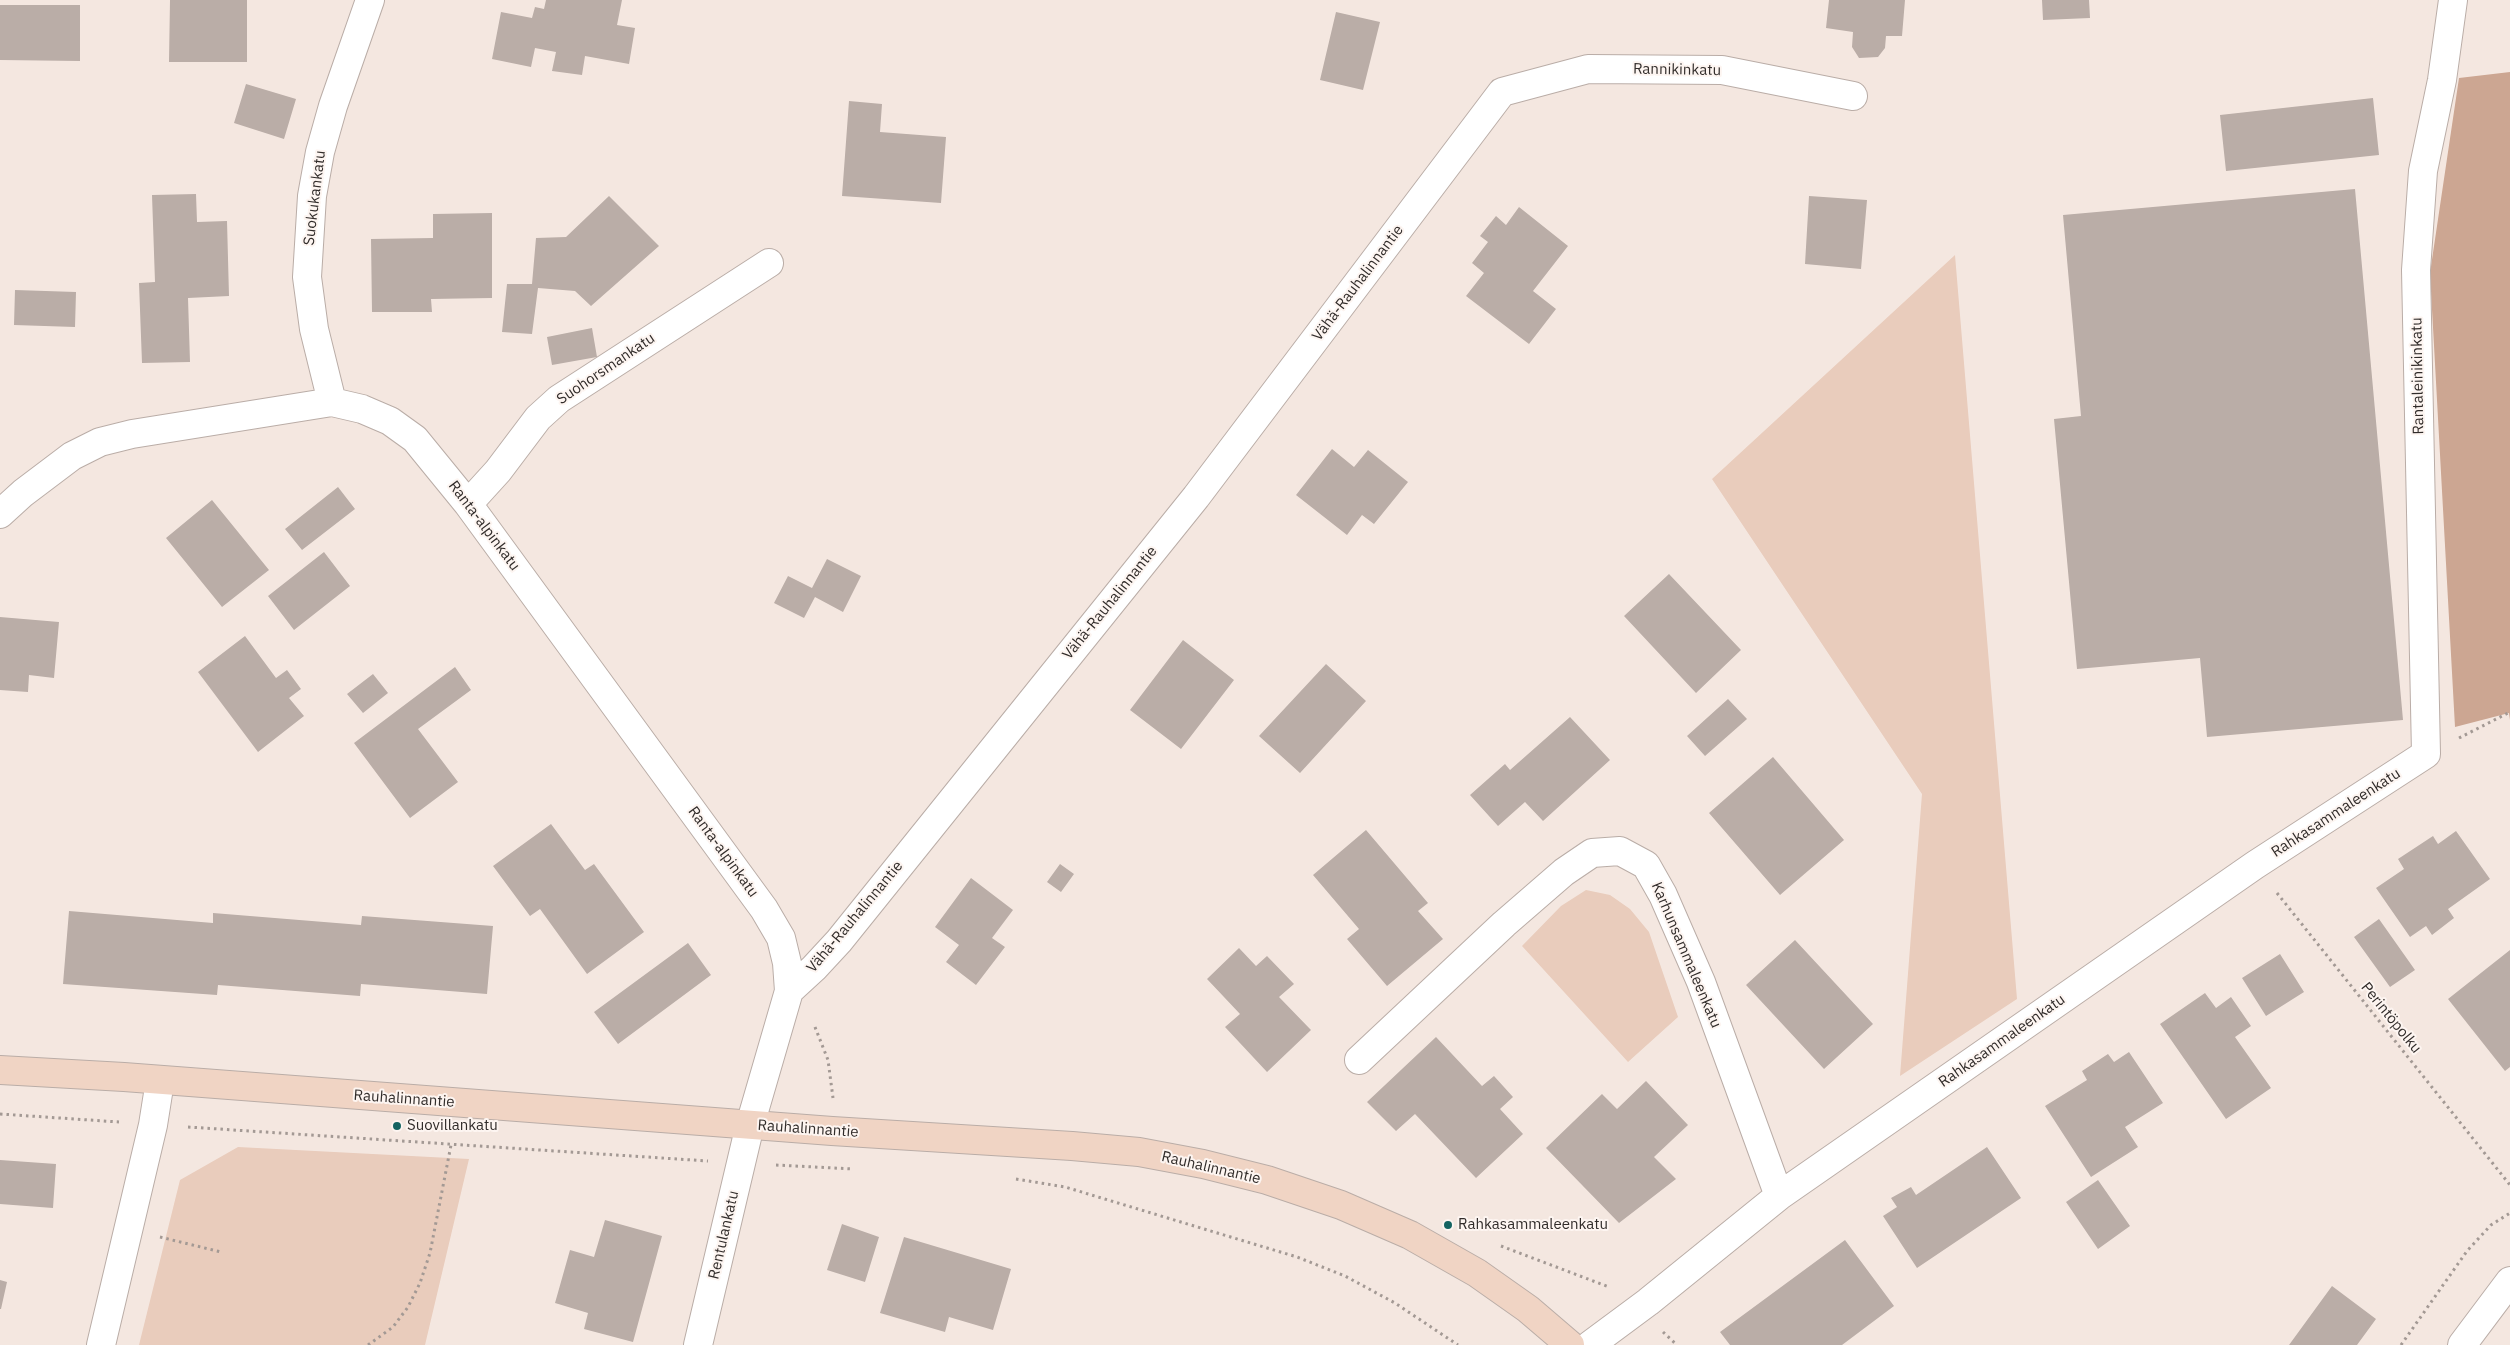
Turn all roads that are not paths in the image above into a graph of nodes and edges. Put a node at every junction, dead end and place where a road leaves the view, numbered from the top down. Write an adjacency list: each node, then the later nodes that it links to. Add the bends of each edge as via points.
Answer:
1 (370, 0): 6 (street, Suokukankatu, via 333,106 312,196 307,277 314,330)
2 (2453, 0): 9 (street, Rantaleinikinkatu, via 2442,80 2423,171 2416,270)
3 (1502, 92): 4 (street, Rannikinkatu, via 1588,69 1722,70); 10 (street, Vähä-Rauhalinnantie, via 1196,497 839,941)
4 (1852, 96)
5 (769, 264): 7 (street, Suohorsmankatu, via 559,399 538,418 498,472)
6 (332, 402): 7 (street, Ranta-alpinkatu, via 362,409 390,421 415,439); 8 (street, Ranta-alpinkatu, via 100,442 72,456)
7 (468, 504): 10 (street, Ranta-alpinkatu, via 764,909 781,938)
8 (0, 514)
9 (2426, 754): 15 (street, Rahkasammaleenkatu, via 2255,865)
10 (789, 991): 14 (street)
11 (1359, 1060): 15 (street, Karhunsammaleenkatu, via 1564,872 1592,854 1620,851 1646,865 1663,895 1701,982)
12 (0, 1070): 13 (street, Rauhalinnantie)
13 (160, 1082): 14 (street, Rauhalinnantie); 17 (street, via 153,1125)
14 (750, 1125): 18 (street, Rentulankatu); 19 (street, Rauhalinnantie, via 1139,1152 1267,1180 1341,1205 1410,1235 1477,1273 1528,1309)
15 (1779, 1196): 20 (street, Rahkasammaleenkatu)
16 (2510, 1281): 21 (street)
17 (101, 1345)
18 (698, 1345)
19 (1570, 1345)
20 (1590, 1345)
21 (2462, 1345)

